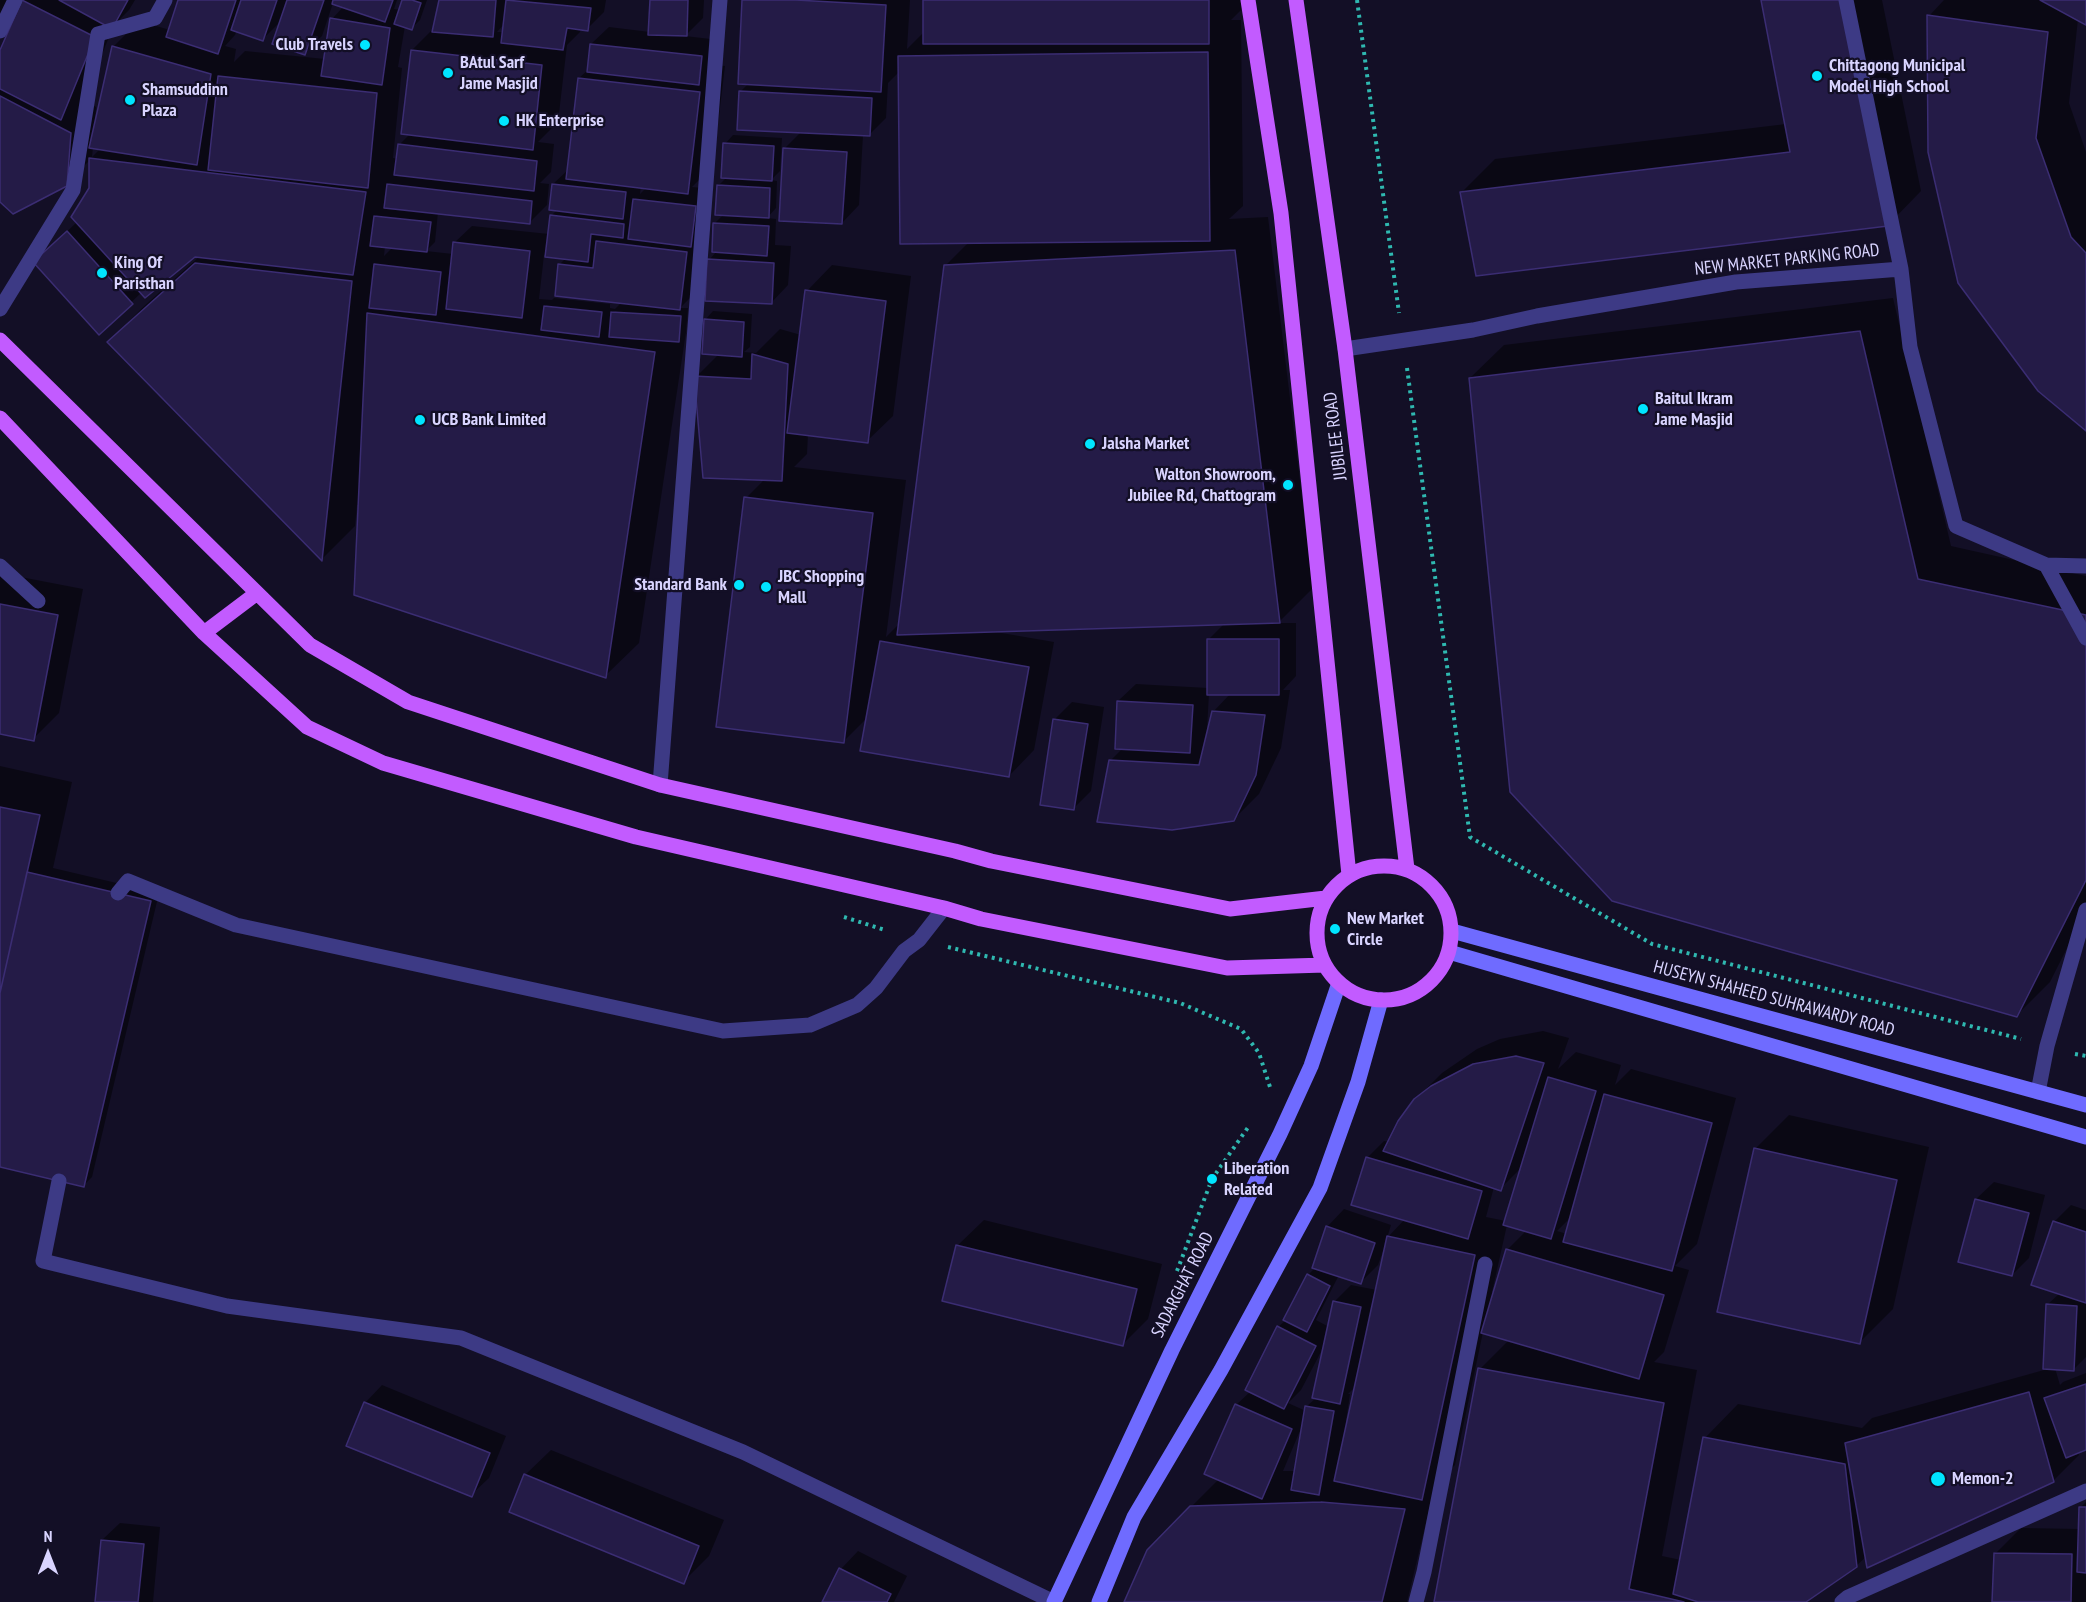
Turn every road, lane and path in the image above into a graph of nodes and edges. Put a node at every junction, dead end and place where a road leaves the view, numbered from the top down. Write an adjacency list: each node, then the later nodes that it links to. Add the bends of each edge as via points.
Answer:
1 (15, 0): 8 (street)
2 (165, 0): 10 (street, via 156,18 98,34 73,190)
3 (720, 0): 22 (street)
4 (1248, 0): 24 (main road, via 1281,213)
5 (1296, 0): 13 (main road, JUBILEE ROAD)
6 (1357, 0): 11 (path)
7 (1846, 0): 9 (street)
8 (0, 31)
9 (1901, 269): 11 (street, NEW MARKET PARKING ROAD, via 1736,282); 15 (street, NEW MARKET PARKING ROAD, via 1910,347 1956,526)
10 (0, 309)
11 (1403, 339): 13 (street, NEW MARKET PARKING ROAD); 34 (path, via 1470,837 1652,944)
12 (0, 340): 18 (main road)
13 (1345, 349): 23 (main road, JUBILEE ROAD)
14 (0, 418): 20 (main road)
15 (2046, 565): 17 (street); 21 (street)
16 (0, 566): 19 (street)
17 (2086, 567)
18 (257, 593): 20 (main road); 22 (main road, via 310,645 408,702)
19 (38, 602)
20 (204, 633): 27 (main road, via 307,727 383,763 636,837)
21 (2086, 638)
22 (660, 785): 26 (main road, via 991,861 1230,909)
23 (1407, 869): 24 (main road, via 1367,867); 29 (main road, via 1425,878 1439,893 1449,911)
24 (1350, 875): 26 (main road)
25 (118, 893): 27 (street, via 128,881 236,925 723,1031 810,1025 857,1005)
26 (1326, 898): 31 (main road, via 1318,920 1317,943)
27 (944, 908): 31 (main road, via 981,919 1227,968)
28 (2086, 910): 34 (street)
29 (1452, 931): 30 (main road); 36 (main road, HUSEYN SHAHEED SUHRAWARDY ROAD)
30 (1449, 952): 33 (main road, via 1439,972 1424,987 1403,997); 38 (main road)
31 (1325, 965): 32 (main road)
32 (1339, 983): 33 (main road, via 1359,995); 42 (main road, SADARGHAT ROAD, via 1311,1066 1280,1134 1172,1350)
33 (1381, 1000): 43 (main road, via 1358,1082 1320,1188 1221,1370 1134,1517)
34 (2047, 1046): 35 (path); 36 (street)
35 (2086, 1056)
36 (2038, 1092): 37 (main road, HUSEYN SHAHEED SUHRAWARDY ROAD)
37 (2086, 1104)
38 (2086, 1137)
39 (59, 1181): 42 (street, via 43,1261 227,1306 461,1338 743,1452)
40 (1485, 1264): 44 (street)
41 (2086, 1491): 45 (street)
42 (1054, 1602)
43 (1099, 1602)
44 (1416, 1602)
45 (1842, 1602)

